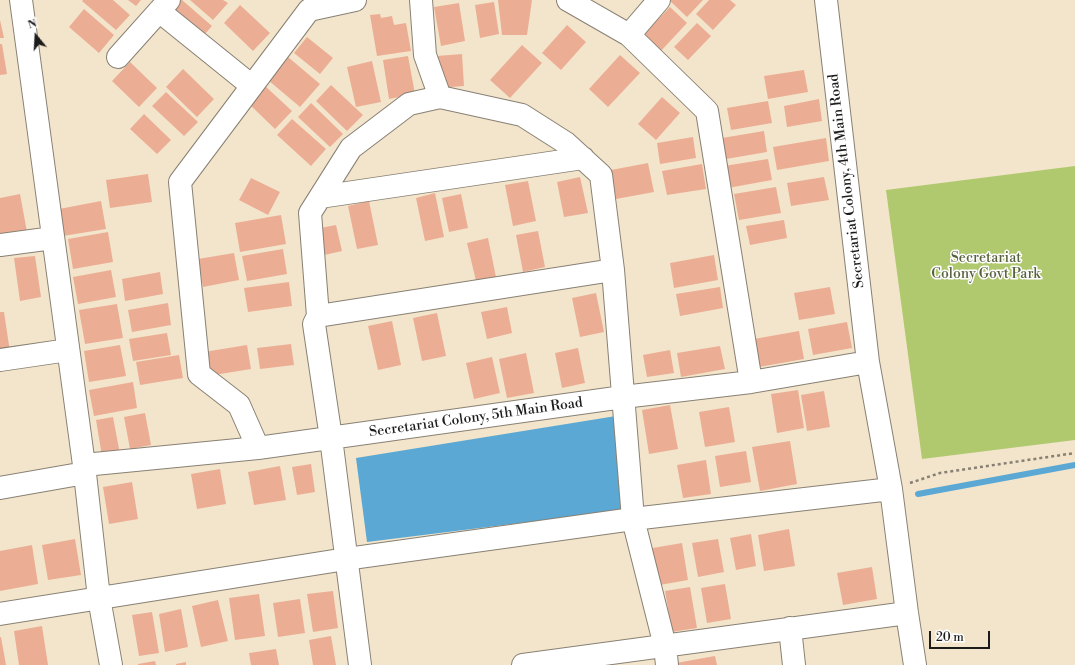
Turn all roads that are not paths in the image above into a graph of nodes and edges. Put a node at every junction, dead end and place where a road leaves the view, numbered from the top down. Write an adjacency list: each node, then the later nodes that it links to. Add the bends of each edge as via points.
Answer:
1 (21, 0): 14 (street)
2 (355, 0): 10 (street, via 309,10)
3 (421, 0): 11 (street, via 426,55)
4 (568, 0): 8 (street)
5 (659, 0): 8 (street)
6 (826, 0): 20 (street, Secretariat Colony, 4th Main Road)
7 (164, 6): 9 (street); 10 (street)
8 (629, 35): 21 (street, via 707,111)
9 (118, 57)
10 (252, 86): 24 (street, via 180,182 199,374 239,405)
11 (440, 97): 12 (street, via 522,115 566,143); 13 (street, via 409,104 351,148)
12 (583, 158): 13 (street); 16 (street, via 601,175)
13 (320, 198): 17 (street, via 310,213)
14 (53, 238): 15 (street); 18 (street)
15 (0, 244)
16 (613, 270): 17 (street); 22 (street)
17 (318, 316): 23 (street, via 314,324)
18 (68, 350): 19 (street); 25 (street)
19 (0, 360)
20 (868, 362): 21 (street, Secretariat Colony, 5th Main Road); 27 (street, Secretariat Colony, 4th Main Road)
21 (751, 382): 22 (street, Secretariat Colony, 5th Main Road)
22 (623, 397): 23 (street, Secretariat Colony, 5th Main Road); 28 (street)
23 (331, 438): 24 (street, Secretariat Colony, 5th Main Road); 29 (street)
24 (258, 448): 25 (street, Secretariat Colony, 5th Main Road)
25 (84, 469): 26 (street, Secretariat Colony, 5th Main Road); 30 (street)
26 (0, 488)
27 (891, 489): 28 (street); 31 (street, Secretariat Colony, 4th Main Road)
28 (633, 519): 29 (street); 34 (street)
29 (346, 559): 30 (street); 36 (street)
30 (99, 598): 32 (street); 35 (street)
31 (907, 613): 33 (street); 39 (street, Secretariat Colony, 4th Main Road)
32 (0, 614)
33 (790, 628): 34 (street); 38 (street)
34 (666, 656): 37 (street)
35 (111, 665)
36 (360, 665)
37 (523, 665)
38 (794, 665)
39 (915, 665)

